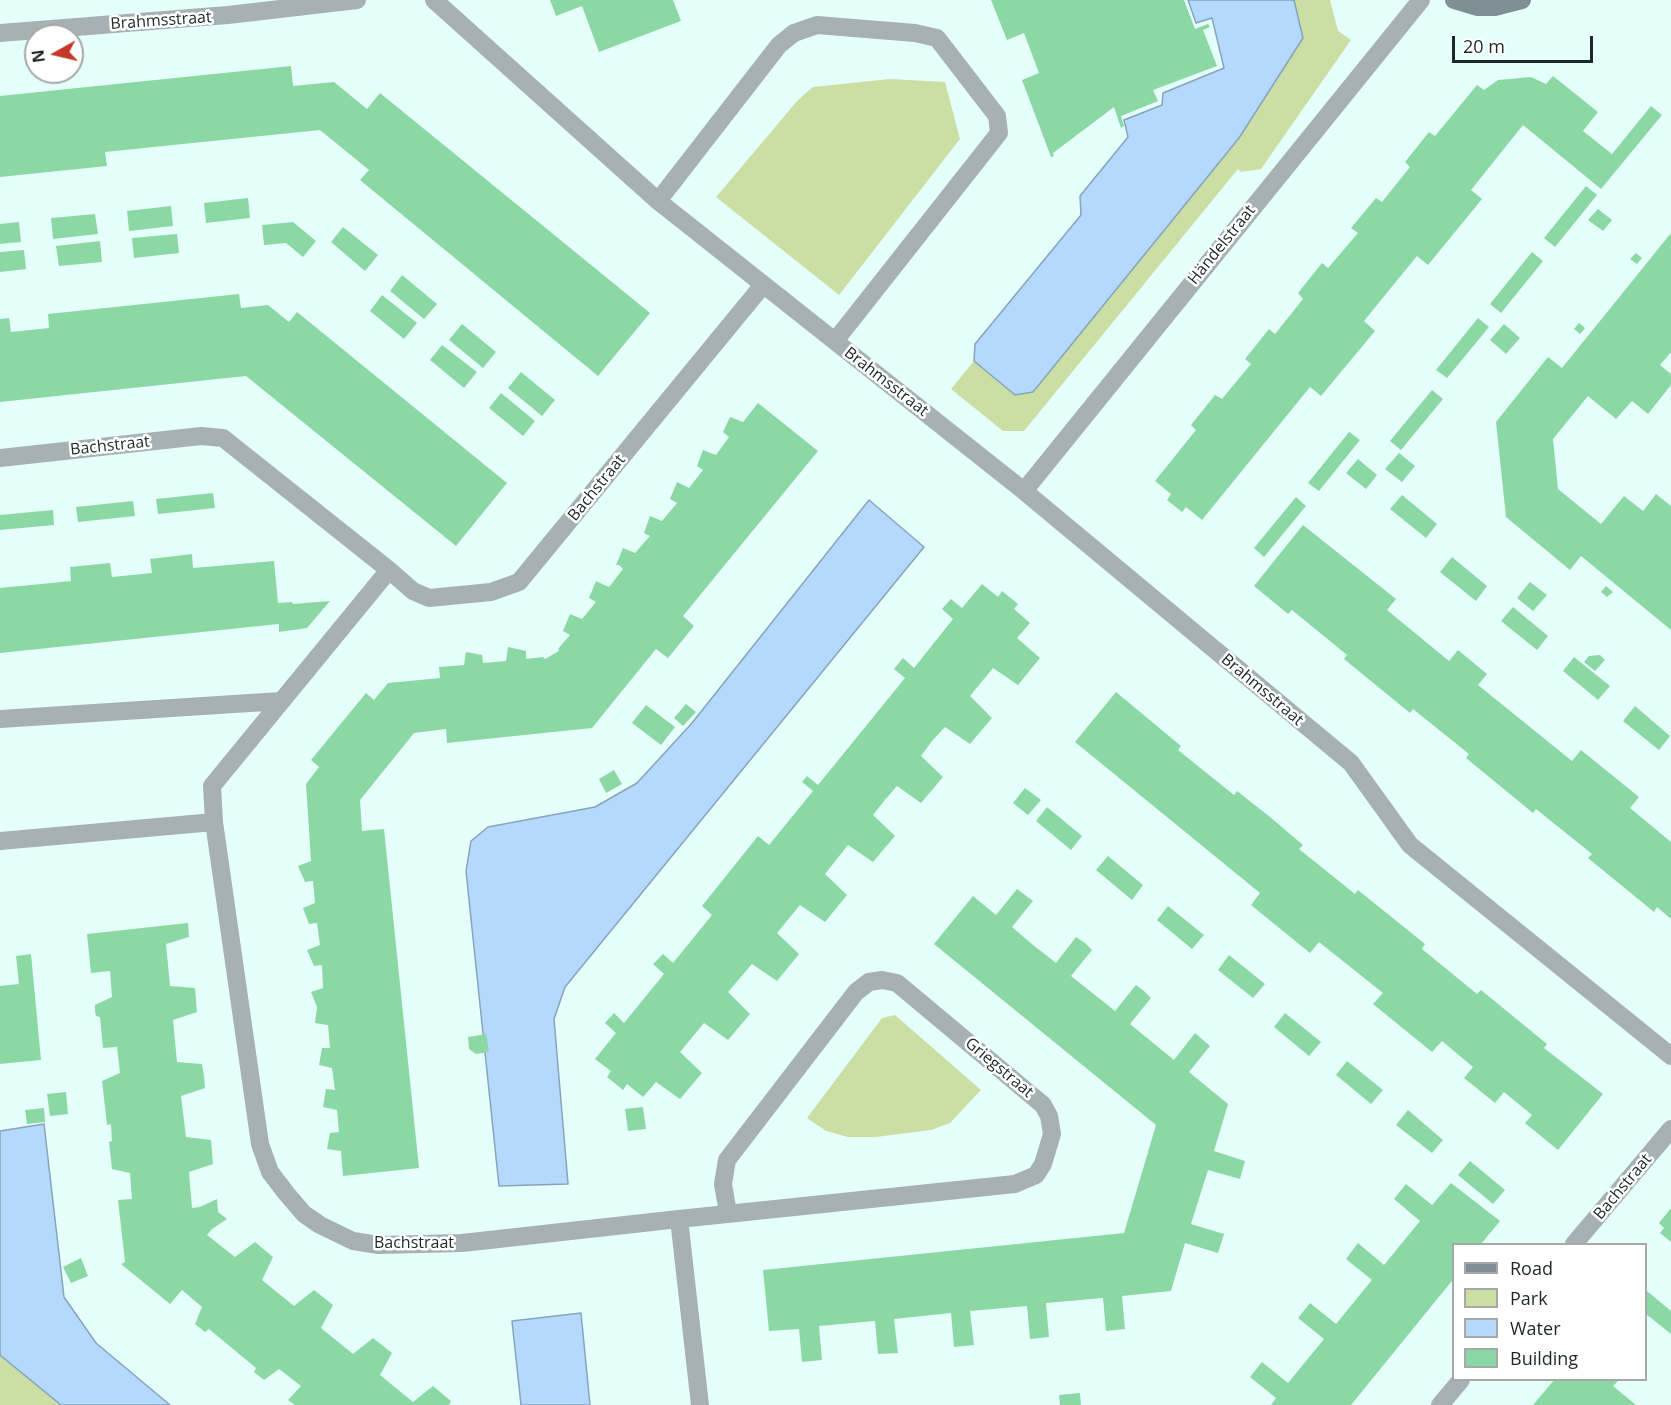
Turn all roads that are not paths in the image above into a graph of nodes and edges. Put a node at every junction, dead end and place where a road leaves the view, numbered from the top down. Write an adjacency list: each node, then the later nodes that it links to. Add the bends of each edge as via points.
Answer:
1 (357, 0): 6 (street, Brahmsstraat, via 228,15)
2 (434, 0): 7 (street, Brahmsstraat)
3 (1421, 0): 11 (street, Händelstraat)
4 (1454, 0): 5 (street, via 1478,7)
5 (1522, 0)
6 (0, 33)
7 (658, 201): 8 (street, Brahmsstraat); 9 (street, Brahmsstraat, via 779,45 794,33 817,25 937,38 997,116 999,133)
8 (763, 285): 9 (street, Brahmsstraat); 12 (street, Bachstraat, via 519,582 491,592 429,598 413,591)
9 (835, 341): 11 (street, Brahmsstraat)
10 (0, 458): 12 (street, Bachstraat, via 201,436 223,438)
11 (1024, 491): 17 (street, Brahmsstraat, via 1350,764 1410,845)
12 (389, 570): 13 (street, Bachstraat)
13 (281, 701): 14 (street); 15 (street, Bachstraat, via 212,786)
14 (0, 718)
15 (214, 822): 16 (street); 20 (street, Bachstraat, via 260,1143 270,1172 304,1214 353,1241 379,1245 462,1243)
16 (0, 841)
17 (1671, 1056)
18 (1671, 1129): 21 (street, Bachstraat)
19 (728, 1213): 19 (street, Griegstraat, via 723,1184 727,1160 856,992 869,982 897,983 1043,1105 1049,1116 1052,1134 1043,1164 1036,1175 1015,1184); 20 (street, Griegstraat)
20 (679, 1219): 24 (street)
21 (1576, 1243)
22 (1460, 1381): 23 (street)
23 (1442, 1404)
24 (700, 1405)

